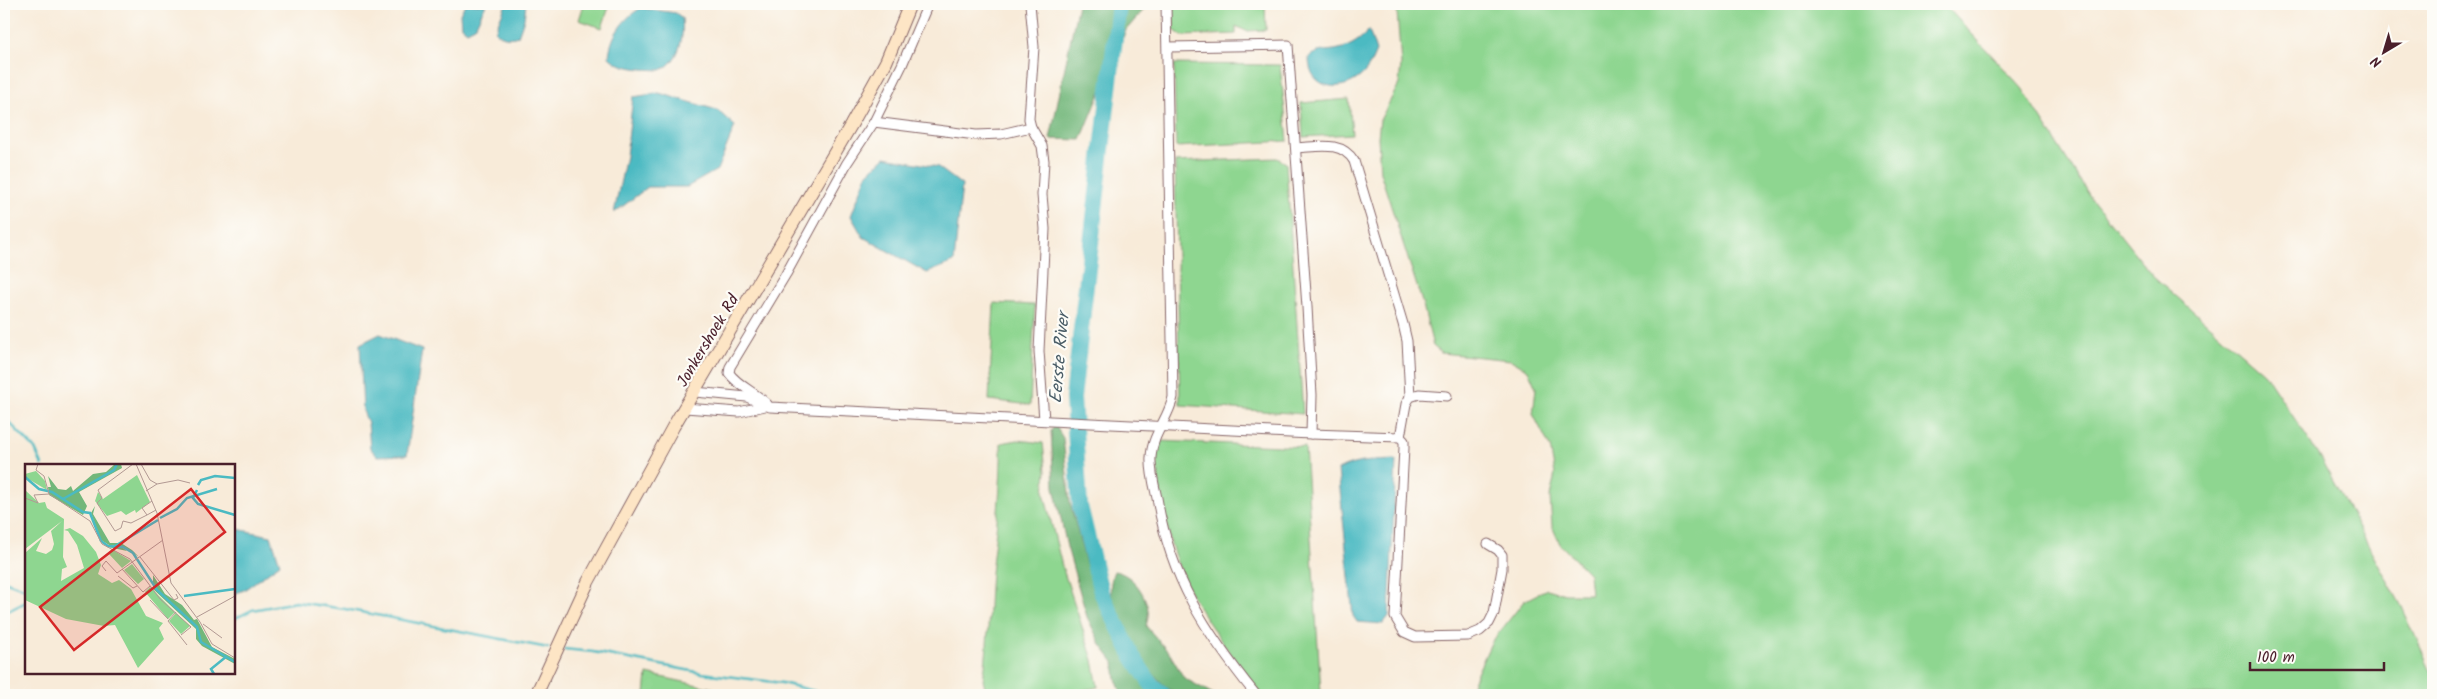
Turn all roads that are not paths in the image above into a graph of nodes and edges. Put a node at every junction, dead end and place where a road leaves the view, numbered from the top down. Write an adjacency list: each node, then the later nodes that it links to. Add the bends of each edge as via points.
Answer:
1 (910, 4): 9 (street, Jonkershoek Rd, via 886,62)
2 (928, 4): 6 (street)
3 (1030, 4): 7 (street, via 1034,46)
4 (1166, 4): 5 (street)
5 (1168, 47): 8 (street, via 1288,45); 15 (street, via 1174,397)
6 (874, 122): 7 (street, via 976,135 1001,134); 12 (street, via 847,163 729,370 733,378 759,395)
7 (1030, 127): 14 (street, via 1039,140 1044,161 1045,229 1039,351)
8 (1297, 148): 11 (street, via 1334,146 1346,150 1354,161 1403,324); 16 (street, via 1312,395)
9 (695, 392): 12 (street, via 746,397); 13 (street, Jonkershoek Rd)
10 (1447, 396): 11 (street, via 1419,394)
11 (1410, 397): 17 (street)
12 (767, 407): 13 (street, via 739,412); 14 (street)
13 (685, 408): 19 (street, Jonkershoek Rd, via 588,582)
14 (1044, 420): 15 (street)
15 (1160, 427): 16 (street); 20 (street, via 1152,449 1151,464 1159,515 1174,568 1205,626)
16 (1311, 434): 17 (street)
17 (1400, 437): 18 (street, via 1404,448 1395,617 1404,632 1415,637 1456,637 1474,634 1486,627 1494,613 1503,558)
18 (1488, 544)
19 (536, 695)
20 (1256, 695)

